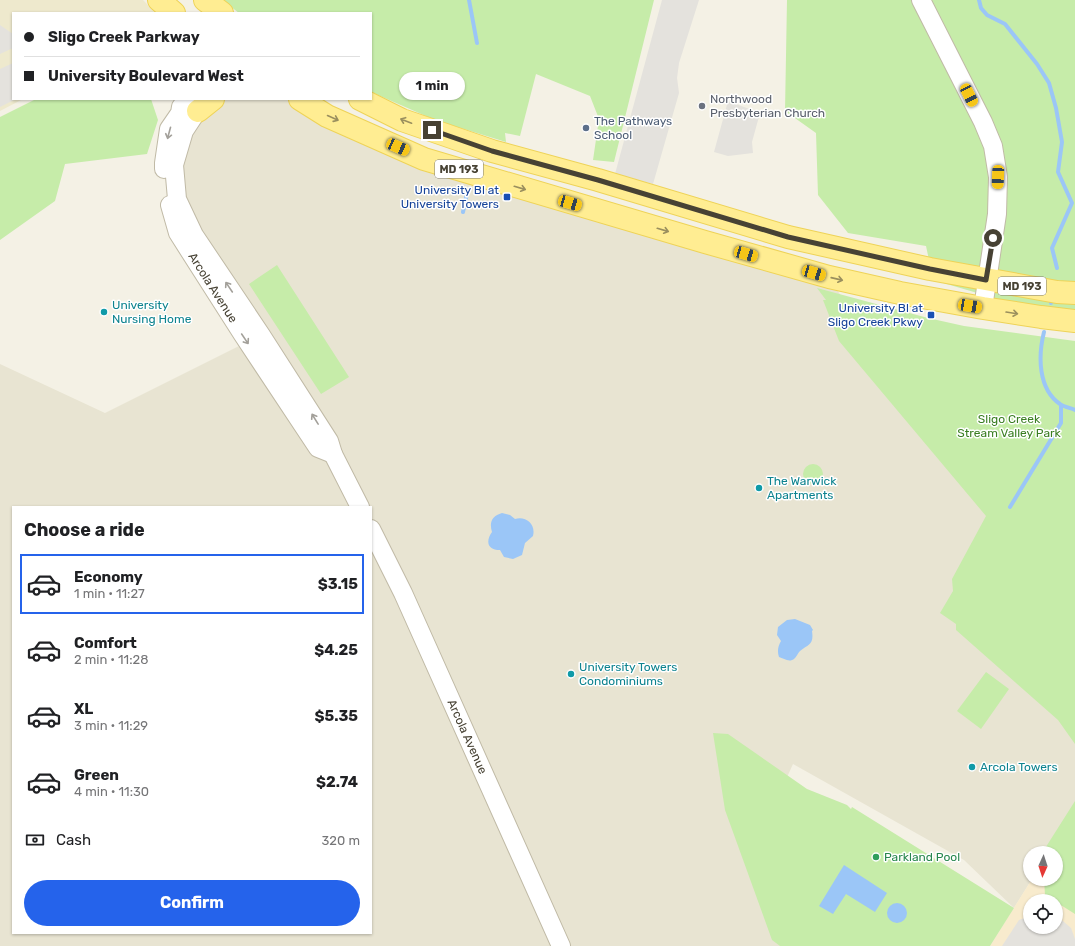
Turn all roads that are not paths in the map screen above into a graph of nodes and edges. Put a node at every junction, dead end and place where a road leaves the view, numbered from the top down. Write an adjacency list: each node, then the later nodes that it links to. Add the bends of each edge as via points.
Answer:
1 (159, 0): 4 (main road)
2 (205, 0): 5 (main road)
3 (921, 0): 9 (street, via 993,146 998,177 997,214)
4 (173, 12)
5 (221, 12)
6 (302, 100): 11 (main road, MD 193, one-way to 11, via 327,116 431,161 829,277)
7 (362, 100): 9 (main road, MD 193, one-way to 7, via 863,255 773,232 492,151 402,120)
8 (201, 102): 13 (street, Arcola Avenue, via 184,131 174,165 177,199 194,235 262,334 329,441)
9 (986, 280): 10 (main road, MD 193); 11 (street)
10 (1075, 294)
11 (982, 308): 12 (main road, MD 193, one-way to 12)
12 (1075, 321)
13 (359, 506)
14 (372, 531): 15 (street, Arcola Avenue, via 404,593)
15 (561, 946)

